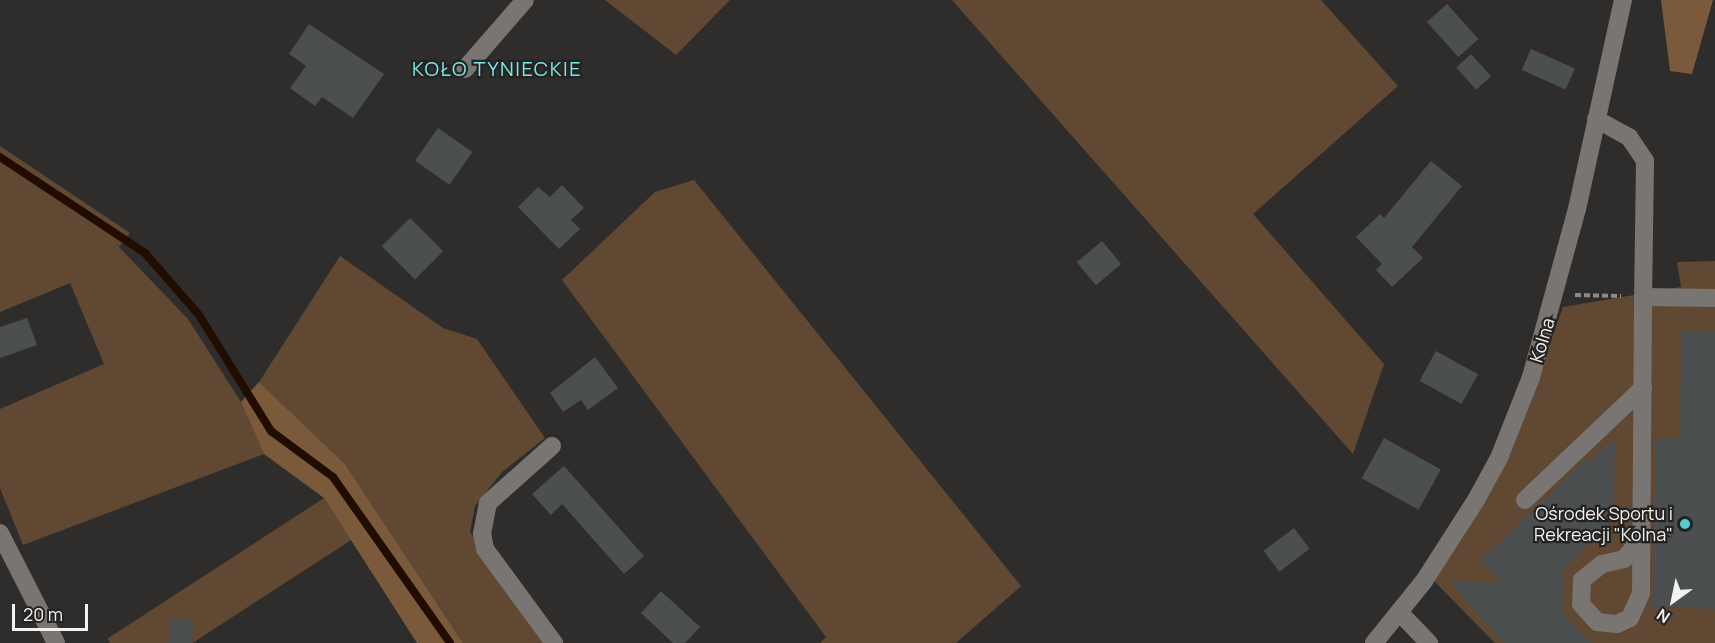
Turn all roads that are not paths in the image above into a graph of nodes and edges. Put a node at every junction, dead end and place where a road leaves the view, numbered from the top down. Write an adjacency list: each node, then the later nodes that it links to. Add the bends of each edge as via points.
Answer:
1 (525, 0): 3 (street)
2 (1623, 0): 4 (street, Kolna)
3 (465, 69)
4 (1596, 119): 5 (street, via 1629,136 1645,161); 12 (street, Kolna, via 1556,295 1499,458 1447,547)
5 (1643, 297): 6 (street); 7 (street)
6 (1715, 298)
7 (1643, 388): 9 (street); 11 (street)
8 (552, 446): 14 (street, via 488,503 482,533 485,549)
9 (1526, 500)
10 (0, 533): 13 (street)
11 (1638, 542): 11 (street, via 1638,608 1617,624 1597,622 1581,604 1582,580 1602,564 1624,559)
12 (1400, 613): 15 (street, Kolna); 16 (street)
13 (56, 643)
14 (554, 643)
15 (1374, 643)
16 (1429, 643)

